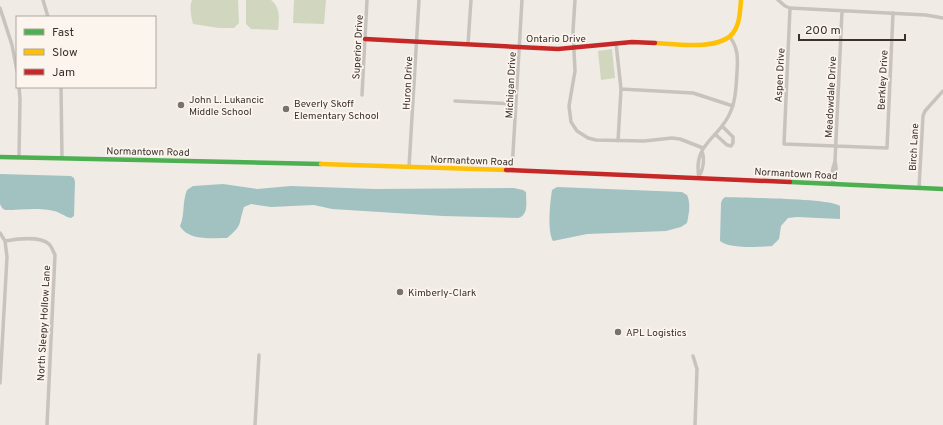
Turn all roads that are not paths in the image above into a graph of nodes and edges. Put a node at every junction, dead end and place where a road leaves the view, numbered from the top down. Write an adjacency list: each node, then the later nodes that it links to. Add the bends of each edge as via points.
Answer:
1 (43, 0): 13 (street)
2 (367, 0): 16 (street, Superior Drive)
3 (419, 0): 17 (street, Huron Drive)
4 (470, 0): 18 (street)
5 (522, 0): 20 (street, Michigan Drive)
6 (575, 0): 21 (street)
7 (741, 0): 15 (street, via 739,19)
8 (778, 0): 10 (street)
9 (0, 8): 22 (street)
10 (790, 8): 11 (street); 34 (street, Aspen Drive, via 784,144)
11 (842, 11): 12 (street); 34 (street, Meadowdale Drive)
12 (893, 13): 14 (street); 34 (street, Berkley Drive, via 887,148)
13 (48, 16)
14 (943, 18)
15 (730, 37): 19 (street, Ontario Drive, via 711,44); 30 (street, via 737,49 738,58)
16 (365, 39): 17 (street, Ontario Drive); 27 (street, Superior Drive)
17 (417, 42): 18 (street, Ontario Drive); 39 (street, Huron Drive)
18 (468, 44): 20 (street, Ontario Drive)
19 (616, 44): 21 (street, Ontario Drive); 25 (street)
20 (520, 47): 21 (street, Ontario Drive); 29 (street, Michigan Drive)
21 (575, 49): 33 (street, via 576,71 569,106 571,122 577,131 588,138)
22 (16, 66)
23 (19, 88): 37 (street)
24 (61, 88): 38 (street)
25 (620, 89): 30 (street, via 693,93); 33 (street)
26 (943, 91): 43 (street, Birch Lane, via 923,116)
27 (362, 95)
28 (455, 101): 29 (street)
29 (516, 104): 40 (street, Michigan Drive)
30 (733, 106): 31 (street)
31 (722, 126): 32 (street); 32 (street, via 733,137 731,146)
32 (715, 134): 35 (street)
33 (618, 141): 35 (street, via 672,138)
34 (835, 146): 42 (street, Meadowdale Drive, via 837,168)
35 (703, 150): 41 (street, via 699,156)
36 (0, 157): 37 (street, Normantown Road)
37 (19, 157): 38 (street, Normantown Road)
38 (62, 158): 39 (street, Normantown Road)
39 (410, 167): 40 (street, Normantown Road)
40 (512, 170): 41 (street, Normantown Road)
41 (699, 178): 42 (street, Normantown Road)
42 (834, 184): 43 (street, Normantown Road)
43 (919, 188): 44 (street, Normantown Road)
44 (943, 189)
45 (0, 233): 46 (street)
46 (5, 242): 49 (street, via 7,257); 50 (street, North Sleepy Hollow Lane, via 19,239 44,241 51,246 55,255)
47 (259, 355): 51 (street)
48 (694, 356): 52 (street, via 697,369)
49 (0, 383)
50 (47, 425)
51 (255, 425)
52 (695, 425)

